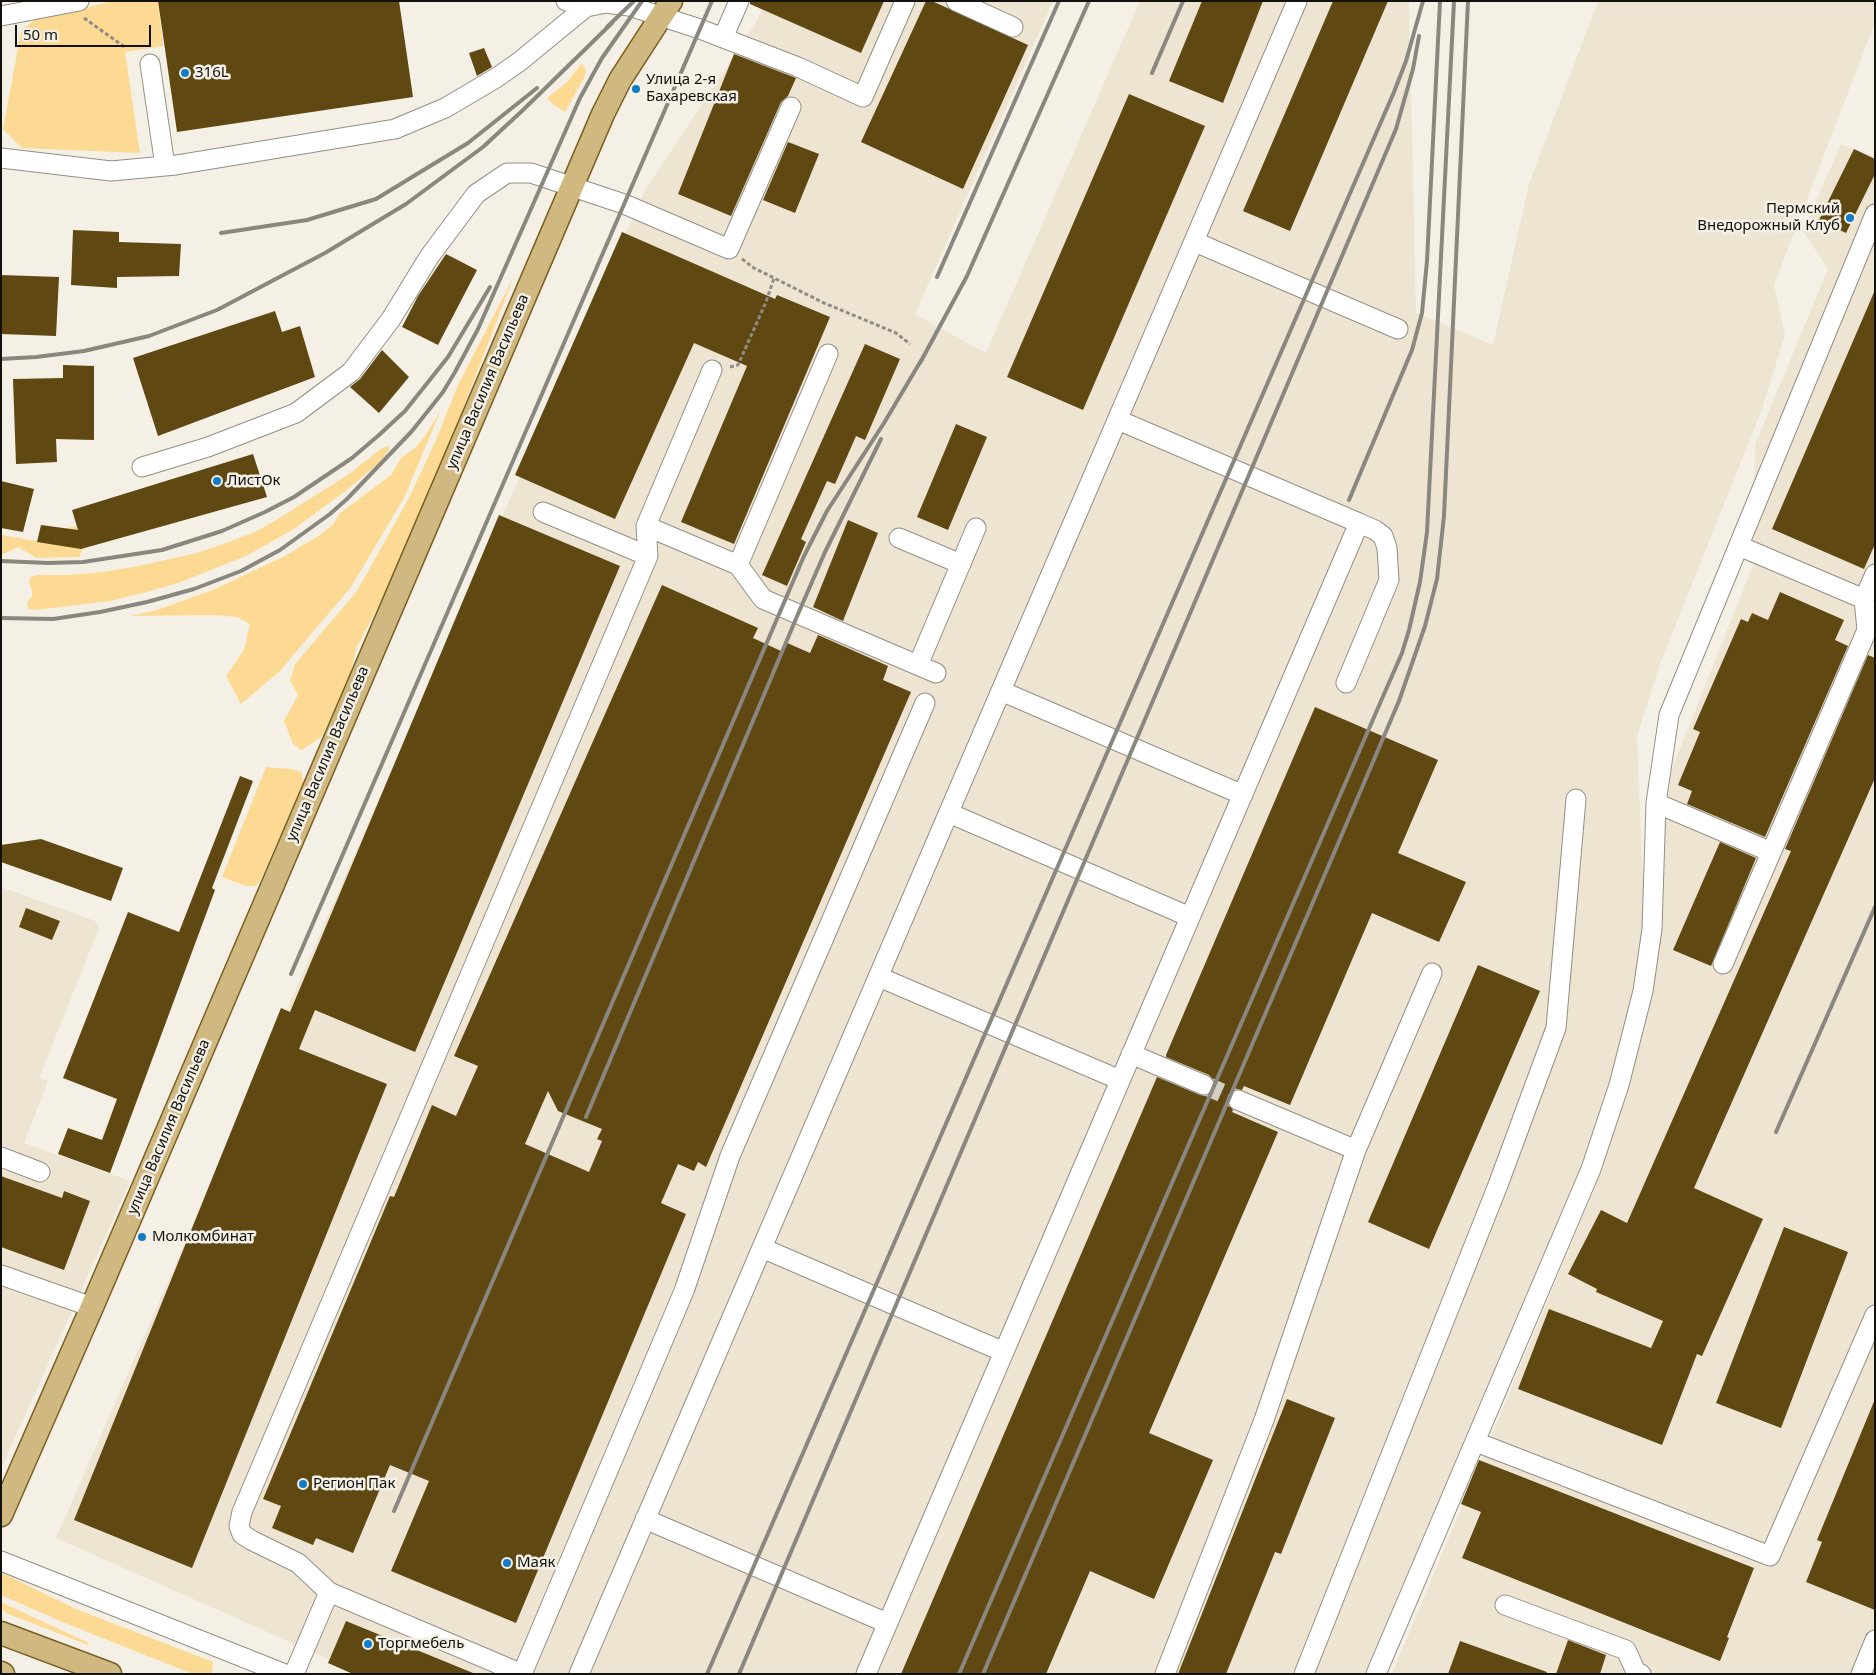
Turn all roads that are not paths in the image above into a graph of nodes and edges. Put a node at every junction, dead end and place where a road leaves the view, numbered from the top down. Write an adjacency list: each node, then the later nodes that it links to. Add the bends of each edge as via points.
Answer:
1 (566, 1): 7 (lane)
2 (739, 1): 11 (lane)
3 (905, 1): 11 (lane, via 863,97 798,66)
4 (956, 1): 10 (lane)
5 (1297, 1): 18 (lane)
6 (72, 3): 9 (lane)
7 (584, 4): 8 (lane, via 613,3); 15 (lane, via 519,62 496,78 446,108 395,128)
8 (666, 9): 11 (lane); 16 (main road, улица Василия Васильева, via 620,80)
9 (1, 16)
10 (1013, 27)
11 (723, 38)
12 (150, 64): 15 (lane)
13 (791, 107): 16 (lane, via 730,249 624,204)
14 (1, 158): 15 (lane, via 111,171)
15 (165, 166)
16 (571, 187): 23 (lane, via 531,173 507,173 476,194 351,372 296,413); 58 (main road, улица Василия Васильева)
17 (1875, 214): 29 (lane)
18 (1195, 242): 19 (lane); 22 (lane)
19 (1398, 329)
20 (828, 354): 32 (lane)
21 (712, 370): 26 (lane)
22 (1118, 420): 25 (lane); 38 (lane)
23 (142, 467)
24 (543, 512): 30 (lane)
25 (1359, 523): 37 (lane, via 1383,536 1389,580); 40 (lane)
26 (646, 526): 30 (lane); 32 (lane)
27 (976, 528): 31 (lane)
28 (900, 538): 31 (lane)
29 (1739, 546): 34 (lane); 42 (lane, via 1669,715)
30 (648, 556): 65 (lane, via 242,1512 239,1526 242,1534 298,1563)
31 (961, 564): 35 (lane)
32 (738, 566): 35 (lane, via 764,599)
33 (1875, 574): 34 (lane)
34 (1864, 600): 44 (lane, via 1867,630)
35 (918, 665): 36 (lane)
36 (936, 673)
37 (1346, 683)
38 (1001, 692): 40 (lane); 43 (lane)
39 (925, 703): 74 (lane, via 730,1156 684,1291)
40 (1242, 795): 45 (lane)
41 (1576, 800): 78 (lane, via 1556,1028 1498,1185)
42 (1656, 802): 44 (lane); 61 (lane, via 1652,929 1643,991 1619,1085 1591,1169)
43 (949, 813): 45 (lane); 48 (lane)
44 (1771, 852): 46 (lane)
45 (1190, 917): 49 (lane)
46 (1723, 964)
47 (1432, 973): 53 (lane)
48 (879, 977): 50 (lane); 56 (lane)
49 (1131, 1054): 50 (lane); 51 (lane)
50 (1120, 1080): 60 (lane)
51 (1204, 1085)
52 (1238, 1100): 53 (lane)
53 (1356, 1150): 77 (lane, via 1264,1420)
54 (1, 1157): 55 (lane)
55 (40, 1172)
56 (762, 1248): 60 (lane); 63 (lane)
57 (1, 1274): 58 (lane)
58 (92, 1307): 62 (main road, улица Василия Васильева)
59 (1875, 1315): 61 (lane, via 1770,1556)
60 (1004, 1352): 67 (lane)
61 (1476, 1442): 79 (lane)
62 (1, 1515)
63 (645, 1520): 67 (lane); 75 (lane)
64 (1, 1561): 72 (lane)
65 (329, 1592): 73 (lane); 74 (lane)
66 (1505, 1605): 70 (lane, via 1626,1650)
67 (887, 1623): 76 (lane)
68 (1, 1633): 71 (main road)
69 (1875, 1640): 80 (lane)
70 (1637, 1673)
71 (110, 1674)
72 (285, 1674)
73 (294, 1674)
74 (522, 1674)
75 (579, 1674)
76 (866, 1674)
77 (1165, 1674)
78 (1304, 1674)
79 (1376, 1674)
80 (1862, 1674)

